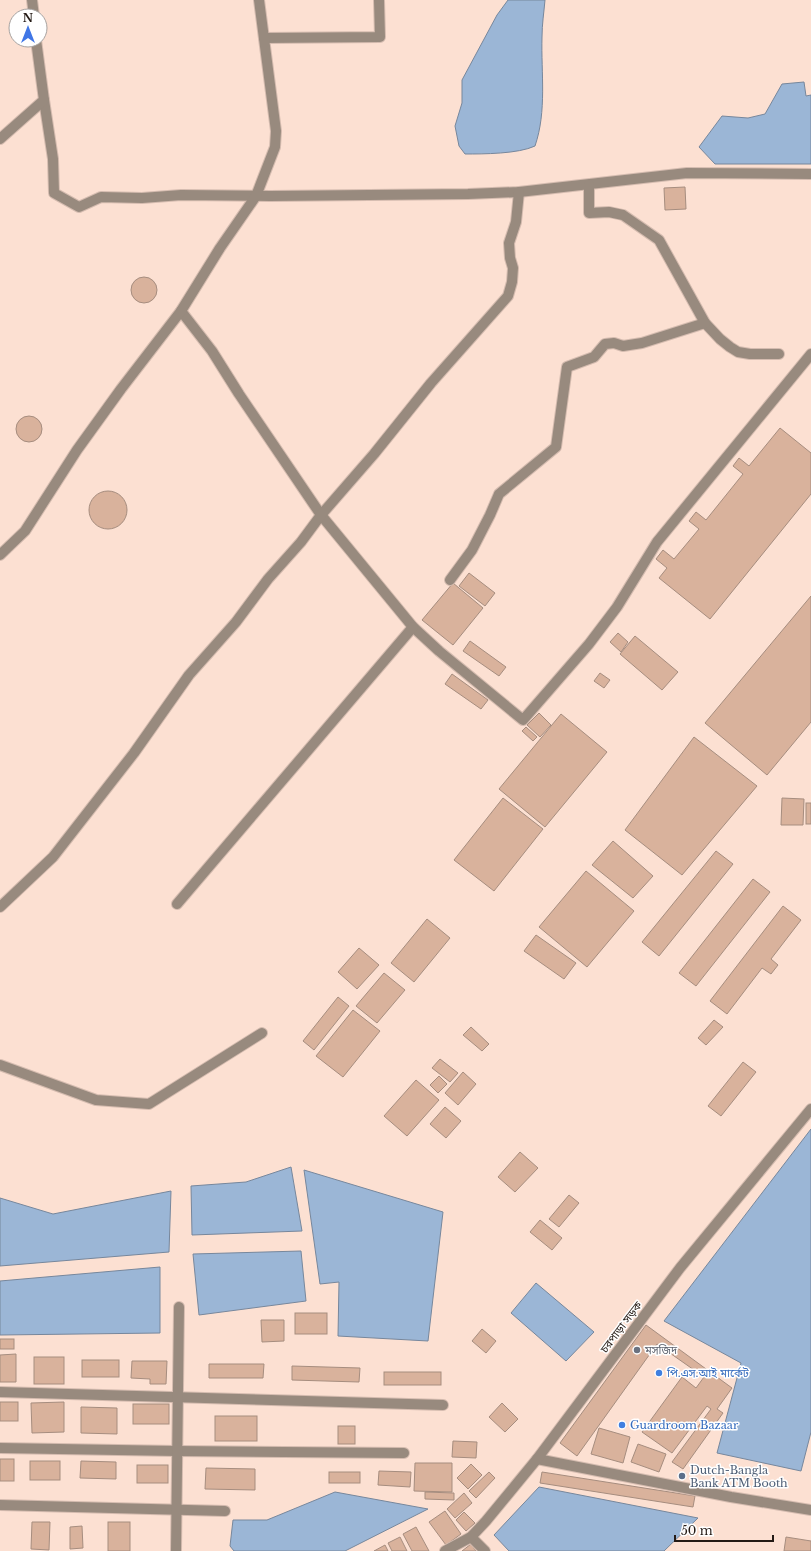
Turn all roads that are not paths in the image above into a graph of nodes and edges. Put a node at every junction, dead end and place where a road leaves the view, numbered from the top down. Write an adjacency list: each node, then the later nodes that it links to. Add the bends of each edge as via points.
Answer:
1 (258, 0): 3 (street)
2 (379, 0): 3 (street, via 380,37)
3 (264, 38): 10 (street, via 276,131 275,148)
4 (37, 48): 5 (street)
5 (44, 100): 6 (street); 10 (street, via 53,159 54,194 79,207 100,197)
6 (0, 139)
7 (811, 174): 8 (street, via 687,173)
8 (589, 185): 9 (street); 12 (street, via 589,213 609,212 623,215 659,240)
9 (519, 192): 10 (street); 15 (street, via 516,222 509,243 512,282 508,296 431,383)
10 (256, 196): 11 (street)
11 (181, 311): 15 (street, via 212,351); 16 (street, via 77,450 25,531)
12 (705, 323): 13 (street, via 720,339 738,352); 17 (street, via 642,343 623,346 605,344 594,357 567,367 556,447 499,494 472,550)
13 (779, 354)
14 (811, 354): 18 (street, via 657,542 617,607 589,644 523,720)
15 (321, 515): 18 (street); 20 (street, via 236,622 189,675 134,753 53,857)
16 (0, 555)
17 (450, 580)
18 (413, 627): 19 (street)
19 (177, 904)
20 (0, 906)
21 (262, 1033): 22 (street, via 149,1104 96,1100)
22 (0, 1065)
23 (811, 1109): 31 (street, চরপাড়া সড়ক, via 680,1268)
24 (179, 1307): 26 (street)
25 (0, 1392): 26 (street)
26 (178, 1398): 27 (street); 29 (street)
27 (443, 1405)
28 (0, 1448): 29 (street)
29 (177, 1451): 30 (street); 33 (street)
30 (404, 1452)
31 (537, 1459): 34 (street); 36 (street, চরপাড়া সড়ক, via 486,1522)
32 (0, 1505): 33 (street)
33 (177, 1510): 35 (street); 37 (street)
34 (811, 1510)
35 (225, 1511)
36 (470, 1537): 38 (street, চরপাড়া সড়ক); 39 (street)
37 (176, 1551)
38 (445, 1551)
39 (485, 1551)

